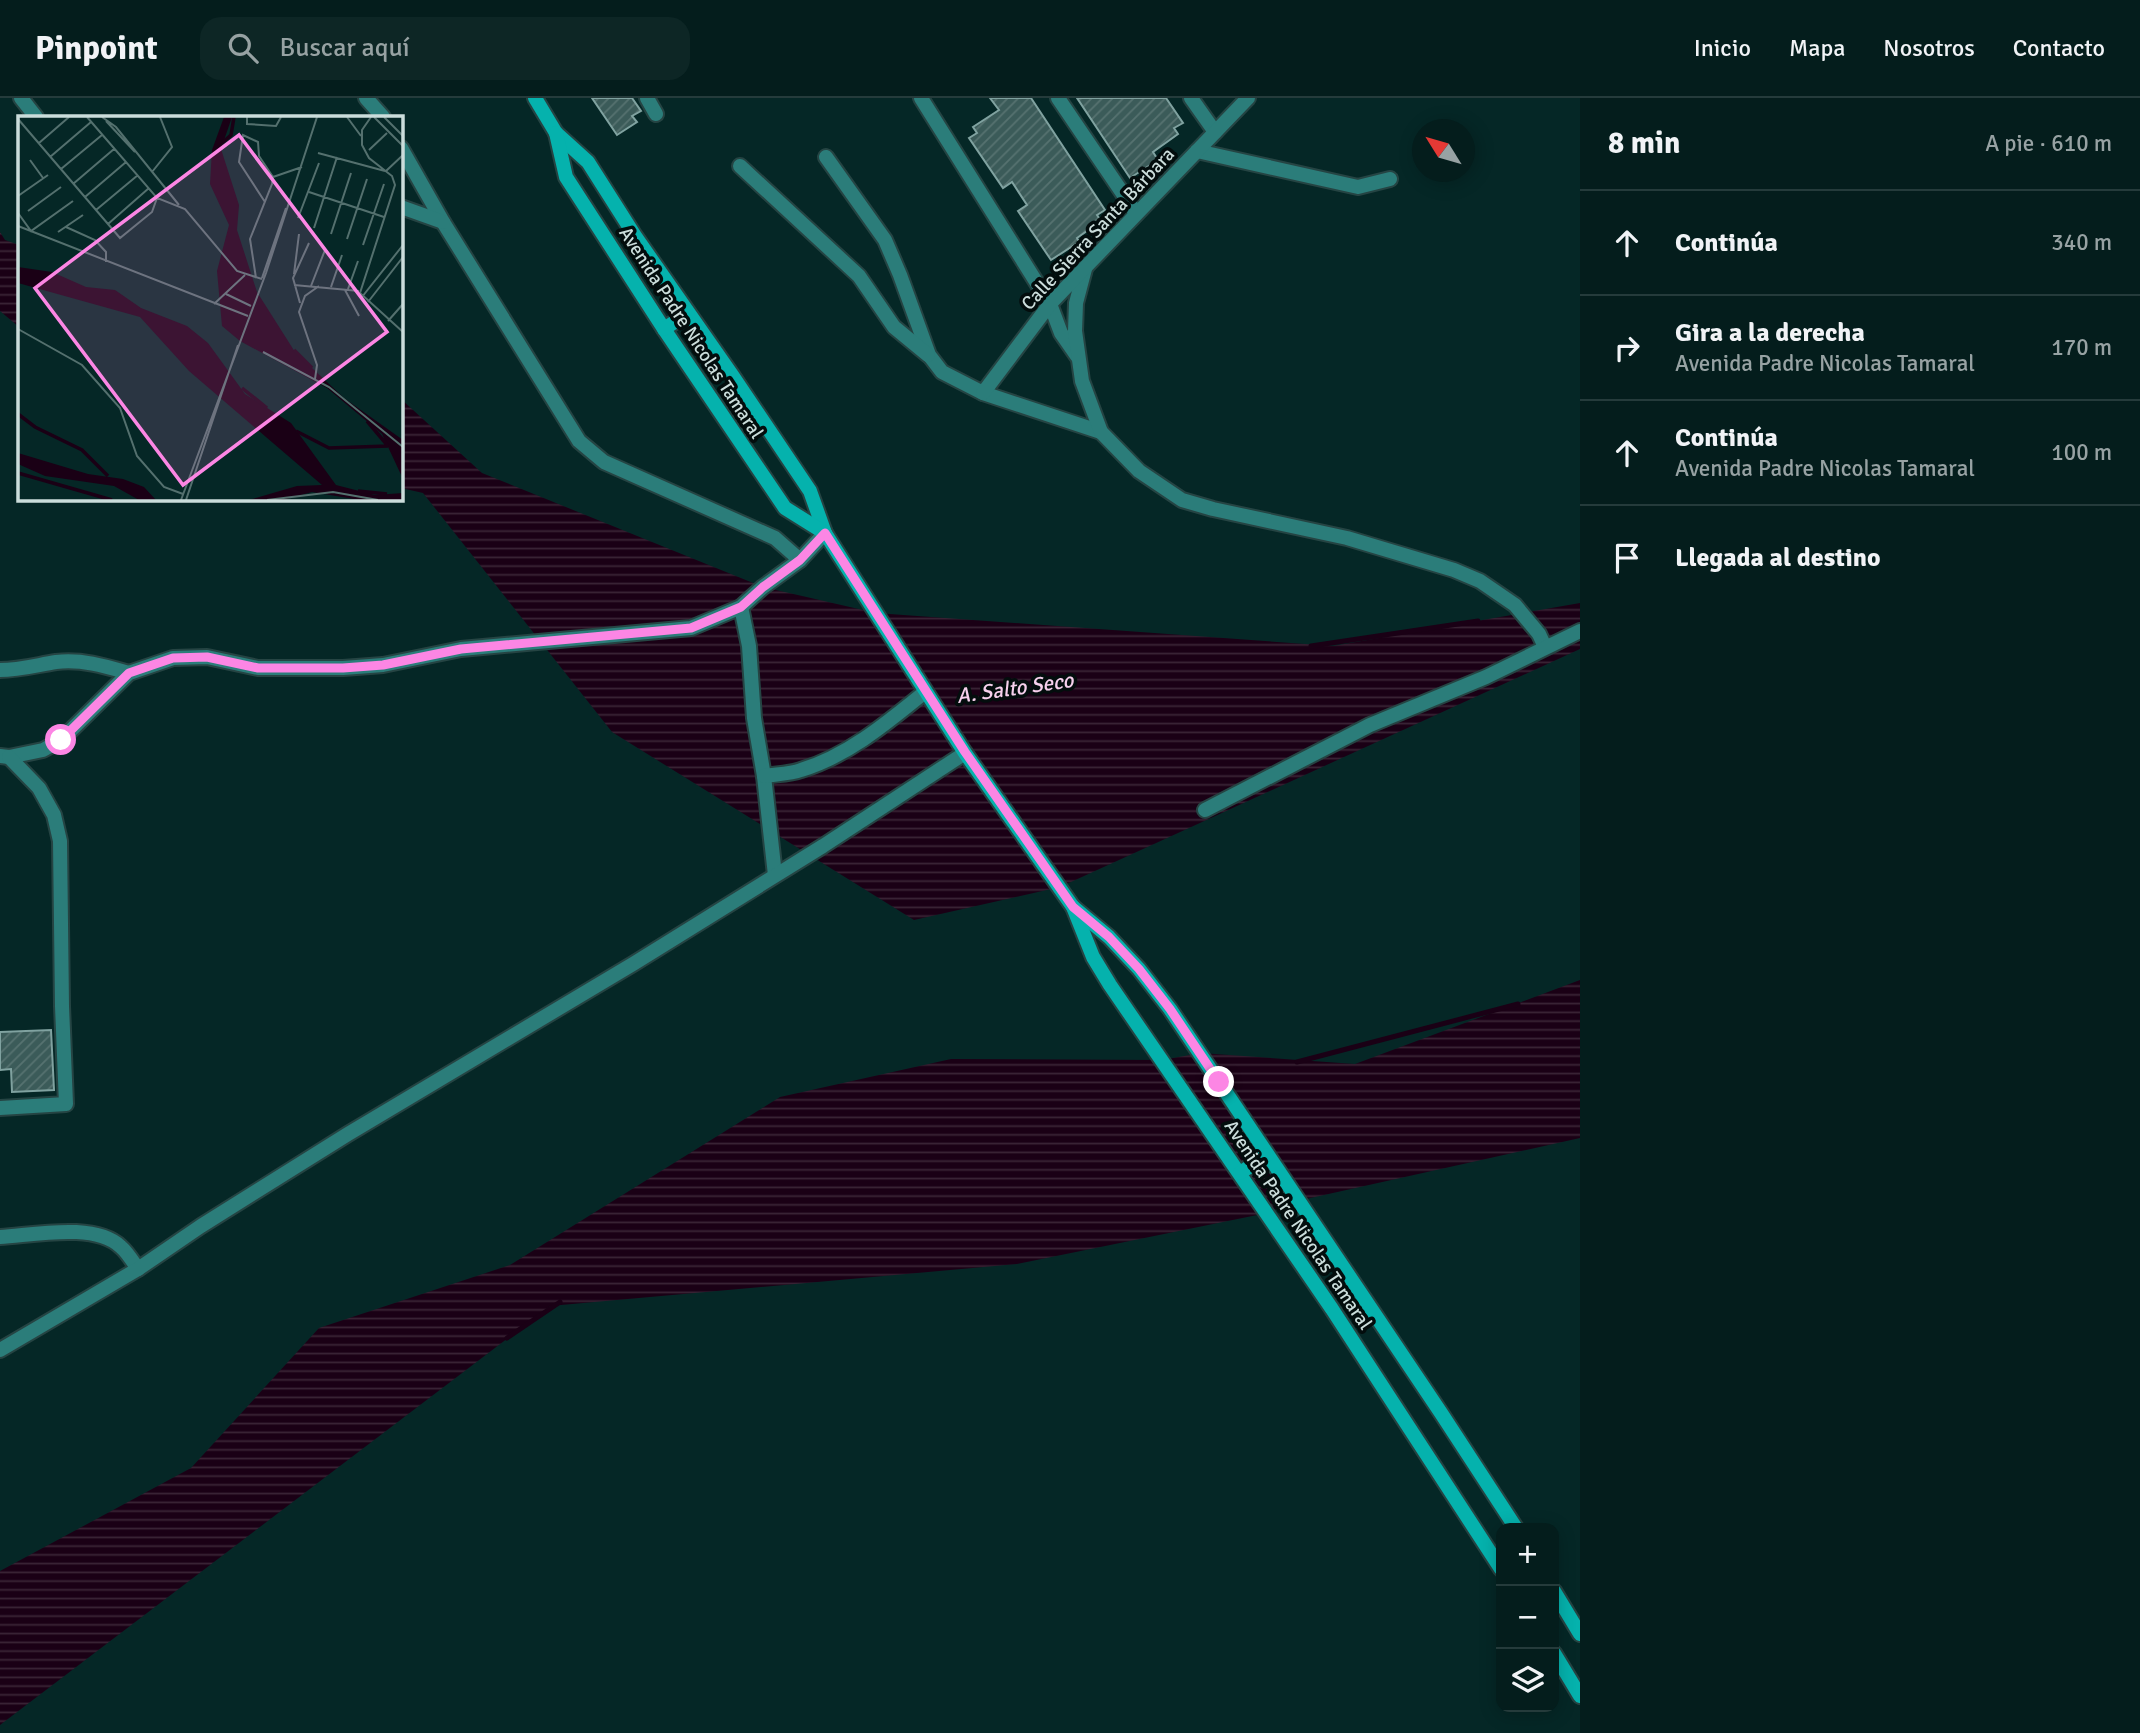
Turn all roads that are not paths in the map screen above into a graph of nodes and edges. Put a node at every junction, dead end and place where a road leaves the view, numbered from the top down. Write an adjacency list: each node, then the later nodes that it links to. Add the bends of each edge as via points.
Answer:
1 (21, 98): 10 (street)
2 (366, 98): 11 (street)
3 (535, 98): 13 (street, Avenida Padre Nicolas Tamaral)
4 (647, 98): 9 (street)
5 (921, 98): 23 (street)
6 (1058, 98): 20 (street)
7 (1191, 98): 12 (street)
8 (1248, 98): 12 (street, Calle Sierra Santa Bárbara)
9 (656, 114)
10 (35, 116)
11 (382, 116)
12 (1215, 132): 15 (street, Calle Sierra Santa Bárbara)
13 (556, 133): 24 (street, Avenida Padre Nicolas Tamaral, via 588,162); 25 (street, Avenida Padre Nicolas Tamaral, via 566,177)
14 (402, 150): 21 (street)
15 (1197, 151): 18 (street, via 1358,187); 20 (street, Calle Sierra Santa Bárbara)
16 (826, 157): 26 (street, via 885,240)
17 (740, 166): 26 (street, via 859,276 894,327)
18 (1390, 179)
19 (402, 207): 21 (street)
20 (1136, 214): 22 (street, Calle Sierra Santa Bárbara)
21 (443, 222): 31 (street, via 579,441 604,462 775,538)
22 (1085, 269): 23 (street, Calle Sierra Santa Bárbara); 27 (street, via 1076,303)
23 (1050, 304): 27 (street, via 1061,333); 28 (street, Calle Sierra Santa Bárbara)
24 (688, 313): 25 (street); 30 (street, Avenida Padre Nicolas Tamaral, via 810,491)
25 (664, 329): 30 (street, Avenida Padre Nicolas Tamaral, via 785,508)
26 (929, 355): 28 (street, via 942,372)
27 (1078, 357): 29 (street)
28 (983, 393): 29 (street)
29 (1101, 432): 34 (street, via 1139,471 1182,500 1347,538 1480,581 1515,606)
30 (825, 533): 31 (street); 37 (street, Avenida Padre Nicolas Tamaral)
31 (800, 560): 32 (street)
32 (741, 607): 36 (street, via 691,628 461,649 383,665 258,668 207,657 173,658); 40 (street)
33 (1580, 631): 34 (street)
34 (1545, 647): 41 (street, via 1370,725)
35 (0, 670): 36 (street, via 90,662)
36 (129, 673): 39 (street, via 61,740 43,750)
37 (925, 692): 38 (street, Avenida Padre Nicolas Tamaral); 40 (street, via 852,746 822,762)
38 (965, 752): 42 (street); 43 (street, Avenida Padre Nicolas Tamaral)
39 (5, 757): 44 (street, via 39,788 54,815 60,841 66,1104)
40 (764, 776): 42 (street)
41 (1205, 810)
42 (775, 875): 48 (street)
43 (1073, 907): 45 (street, Avenida Padre Nicolas Tamaral, via 1139,969); 46 (street, Avenida Padre Nicolas Tamaral, via 1110,985)
44 (0, 1108)
45 (1267, 1155): 46 (street); 50 (street, Avenida Padre Nicolas Tamaral)
46 (1240, 1173): 51 (street, Avenida Padre Nicolas Tamaral)
47 (0, 1237): 48 (street, via 100,1234 121,1247)
48 (138, 1269): 49 (street)
49 (0, 1350)
50 (1513, 1523)
51 (1496, 1561)
52 (1559, 1599): 53 (street)
53 (1580, 1634)
54 (1559, 1661): 55 (street)
55 (1580, 1696)

